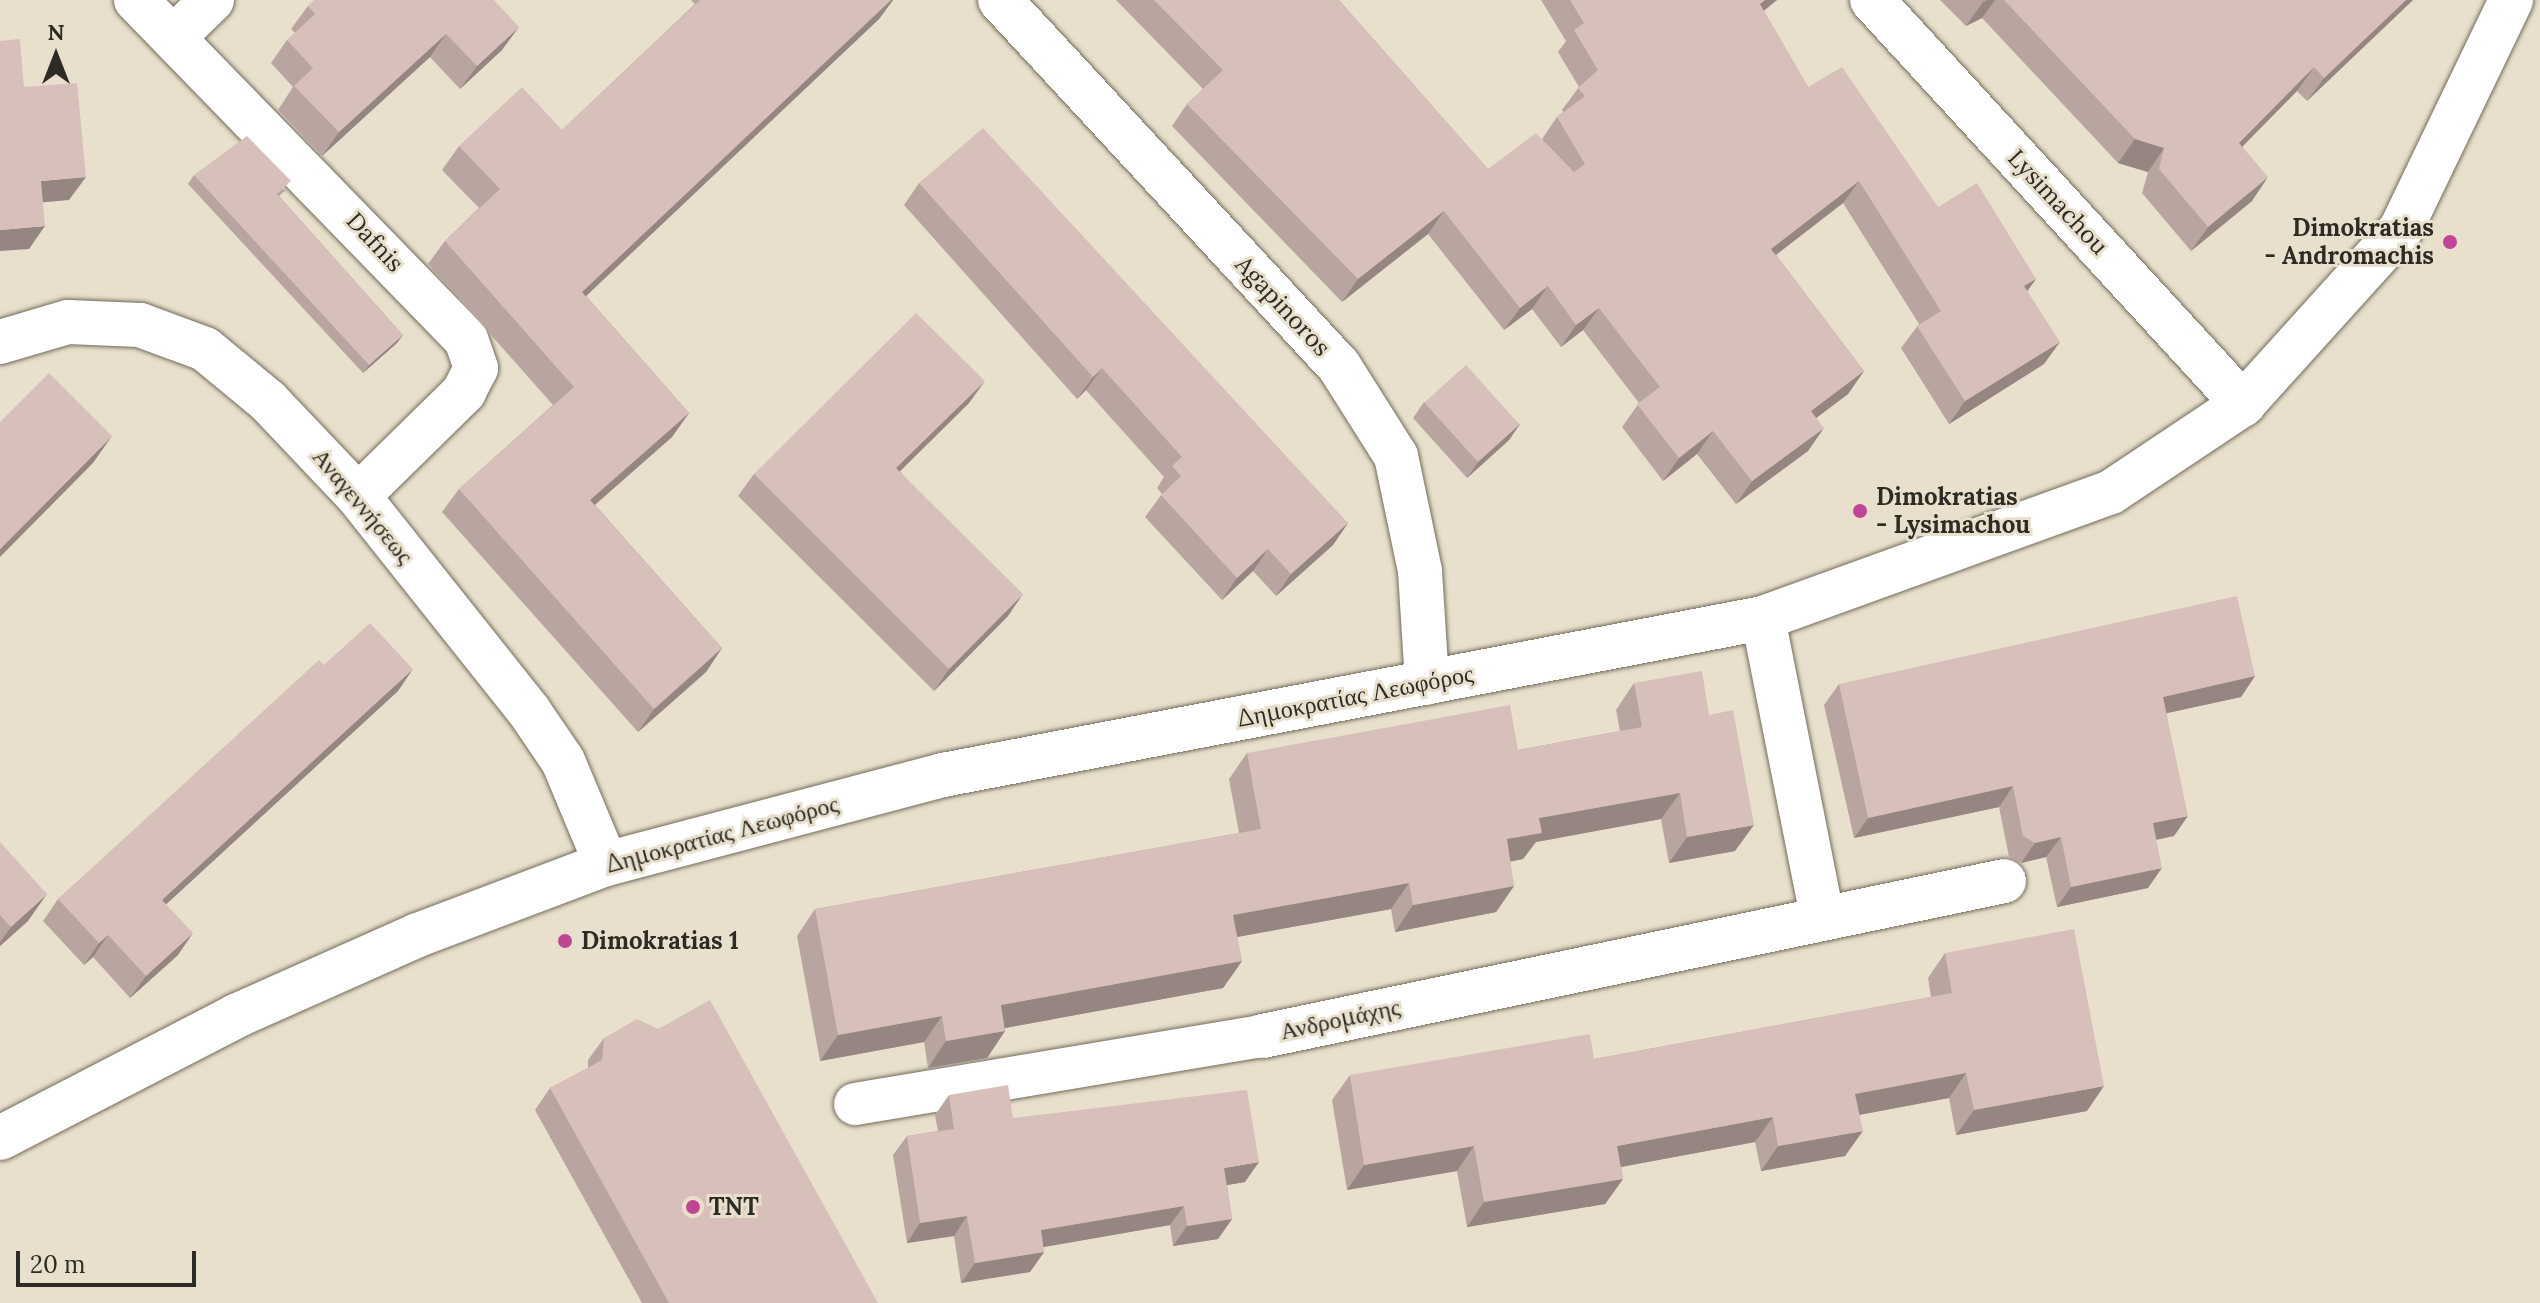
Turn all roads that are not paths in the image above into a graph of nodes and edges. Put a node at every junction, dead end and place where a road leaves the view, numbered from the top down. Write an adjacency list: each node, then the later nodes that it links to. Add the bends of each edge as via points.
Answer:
1 (136, 0): 6 (street, Dafnis)
2 (212, 0): 6 (street)
3 (1000, 0): 11 (street, Agapinoros, via 1339,366 1396,456 1420,571)
4 (1872, 0): 8 (street, Lysimachou)
5 (2511, 0): 8 (street, Δημοκρατίας Λεωφόρος, via 2401,229)
6 (174, 37): 9 (street, Dafnis, via 466,339 476,368 464,392)
7 (0, 342): 9 (street, Αναγεννήσεως, via 68,322 140,325 205,349 268,401)
8 (2243, 404): 10 (street, Δημοκρατίας Λεωφόρος, via 2111,492)
9 (358, 496): 12 (street, Αναγεννήσεως, via 563,761)
10 (1763, 618): 11 (street, Δημοκρατίας Λεωφόρος); 14 (street)
11 (1427, 683): 12 (street, Δημοκρατίας Λεωφόρος, via 943,775)
12 (606, 864): 17 (street, Δημοκρατίας Λεωφόρος, via 418,935 236,1016)
13 (2004, 881): 14 (street, Ανδρομάχης)
14 (1822, 916): 15 (street, Ανδρομάχης)
15 (1263, 1036): 16 (street, Ανδρομάχης)
16 (855, 1104)
17 (0, 1138)

